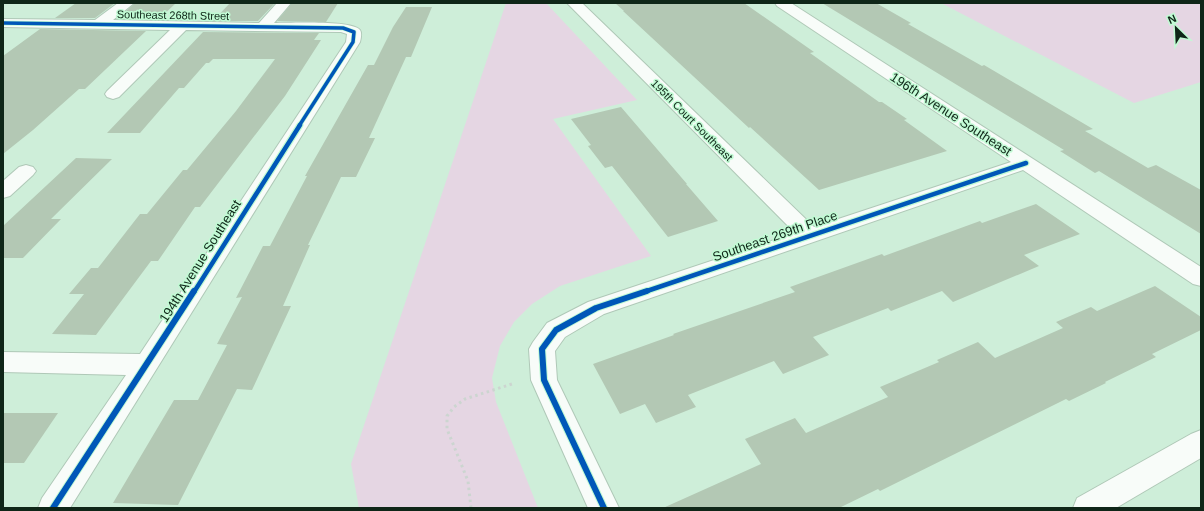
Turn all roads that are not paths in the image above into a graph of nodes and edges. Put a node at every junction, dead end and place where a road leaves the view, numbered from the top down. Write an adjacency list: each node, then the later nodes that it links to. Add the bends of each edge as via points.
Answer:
1 (127, 3): 5 (street, Southeast 268th Street)
2 (284, 3): 7 (street)
3 (574, 3): 14 (street, 195th Court Southeast)
4 (782, 3): 11 (street, 196th Avenue Southeast)
5 (99, 24): 6 (street, Southeast 268th Street); 9 (street, Southeast 268th Street, via 25,24)
6 (183, 26): 7 (street, Southeast 268th Street); 10 (street, Southeast 268th Street)
7 (264, 26): 8 (street, Southeast 268th Street)
8 (343, 28): 17 (street, 194th Avenue Southeast, via 354,32 353,42)
9 (6, 29)
10 (113, 94)
11 (1026, 163): 14 (street, Southeast 269th Place); 15 (street, 196th Avenue Southeast)
12 (26, 171): 13 (street)
13 (3, 192)
14 (810, 236): 20 (street, Southeast 269th Place, via 596,308 556,330 543,361 544,380)
15 (1201, 278)
16 (3, 362): 17 (street)
17 (147, 366): 19 (street, 194th Avenue Southeast)
18 (1201, 443): 21 (street)
19 (53, 508)
20 (604, 508)
21 (1088, 508)

